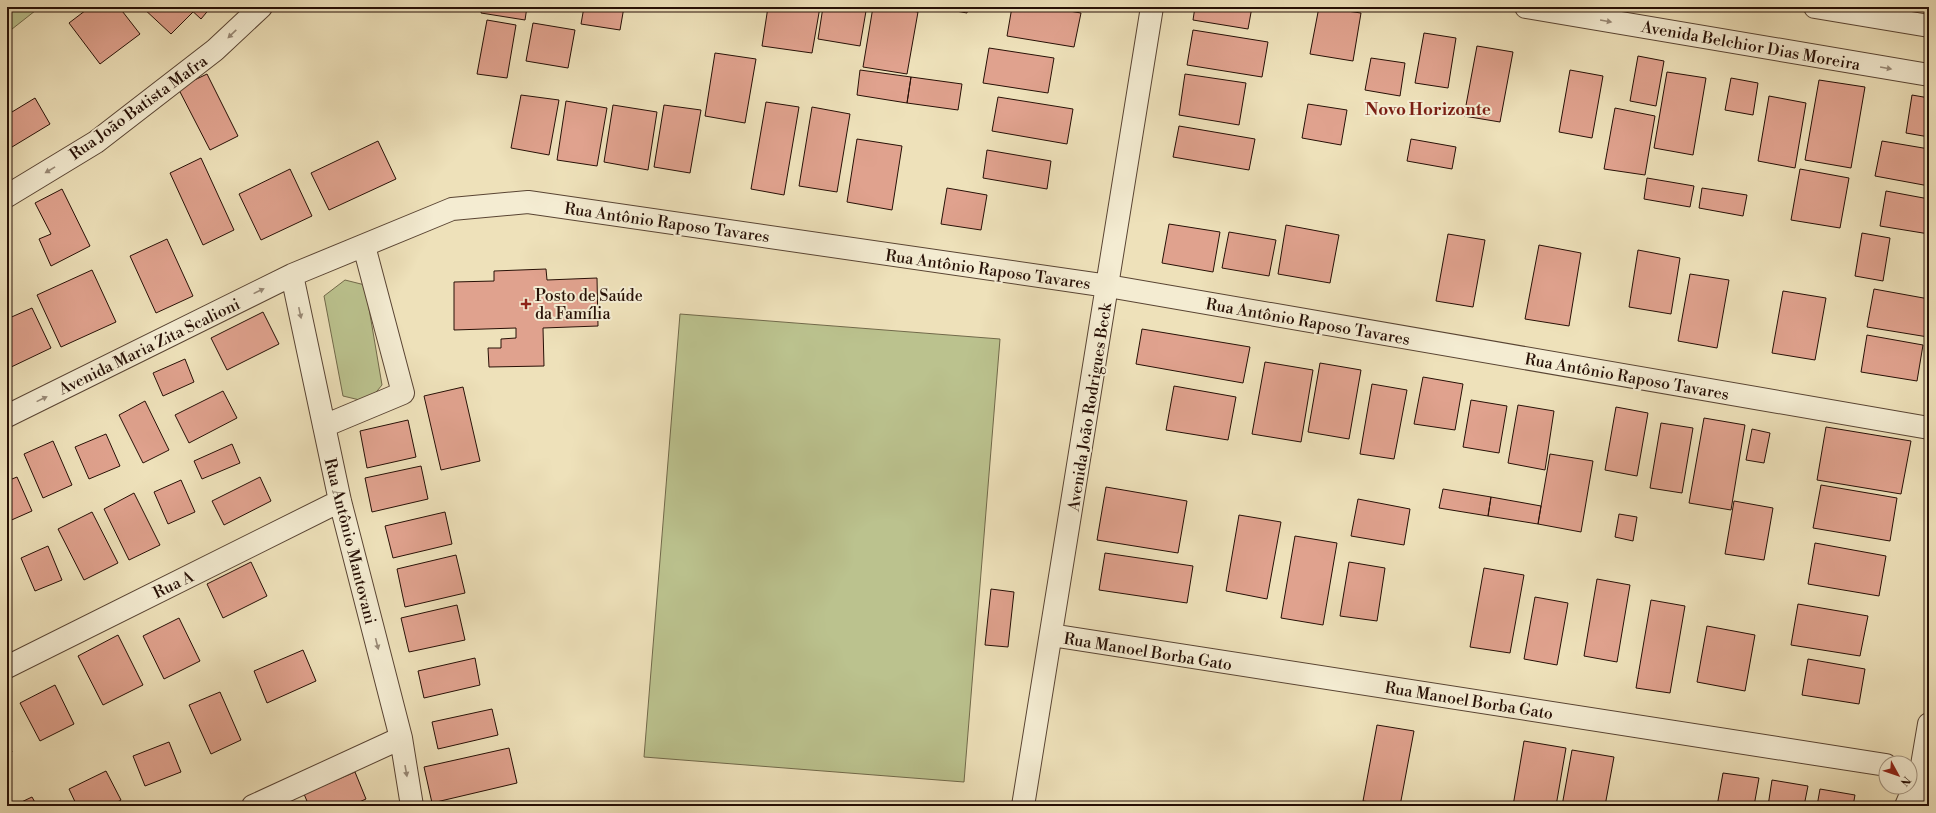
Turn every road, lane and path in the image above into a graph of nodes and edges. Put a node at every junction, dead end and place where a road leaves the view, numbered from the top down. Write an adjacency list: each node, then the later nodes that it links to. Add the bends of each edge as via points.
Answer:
1 (260, 7): 7 (street, Rua João Batista Mafra, one-way to 7, via 215,50 96,142)
2 (1152, 7): 10 (street, Avenida João Rodrigues Beck)
3 (1526, 7): 6 (street, Avenida Belchior Dias Moreira, one-way to 6)
4 (1815, 7): 5 (street)
5 (1929, 26)
6 (1929, 75)
7 (7, 196)
8 (364, 246): 9 (street, Rua Antônio Raposo Tavares); 10 (street, Rua Antônio Raposo Tavares, via 452,209 528,202); 12 (street, via 403,393)
9 (292, 275): 11 (street, Avenida Maria Zita Scalioni, one-way to 9); 12 (street, Rua Antônio Mantovani, one-way to 12)
10 (1108, 286): 13 (street, Rua Antônio Raposo Tavares); 15 (street, Avenida João Rodrigues Beck)
11 (7, 416)
12 (324, 426): 14 (street, Rua Antônio Mantovani)
13 (1929, 428)
14 (340, 501): 16 (street, Rua A); 18 (street, Rua Antônio Mantovani, one-way to 18)
15 (1051, 636): 19 (street, Rua Manoel Borba Gato); 24 (street, Avenida João Rodrigues Beck)
16 (7, 667)
17 (1929, 724): 20 (street)
18 (401, 738): 22 (street); 23 (street, Rua Antônio Mantovani, one-way to 23)
19 (1878, 764)
20 (1920, 771): 21 (street); 25 (street)
21 (1929, 798)
22 (253, 806)
23 (412, 806)
24 (1023, 806)
25 (1906, 806)

